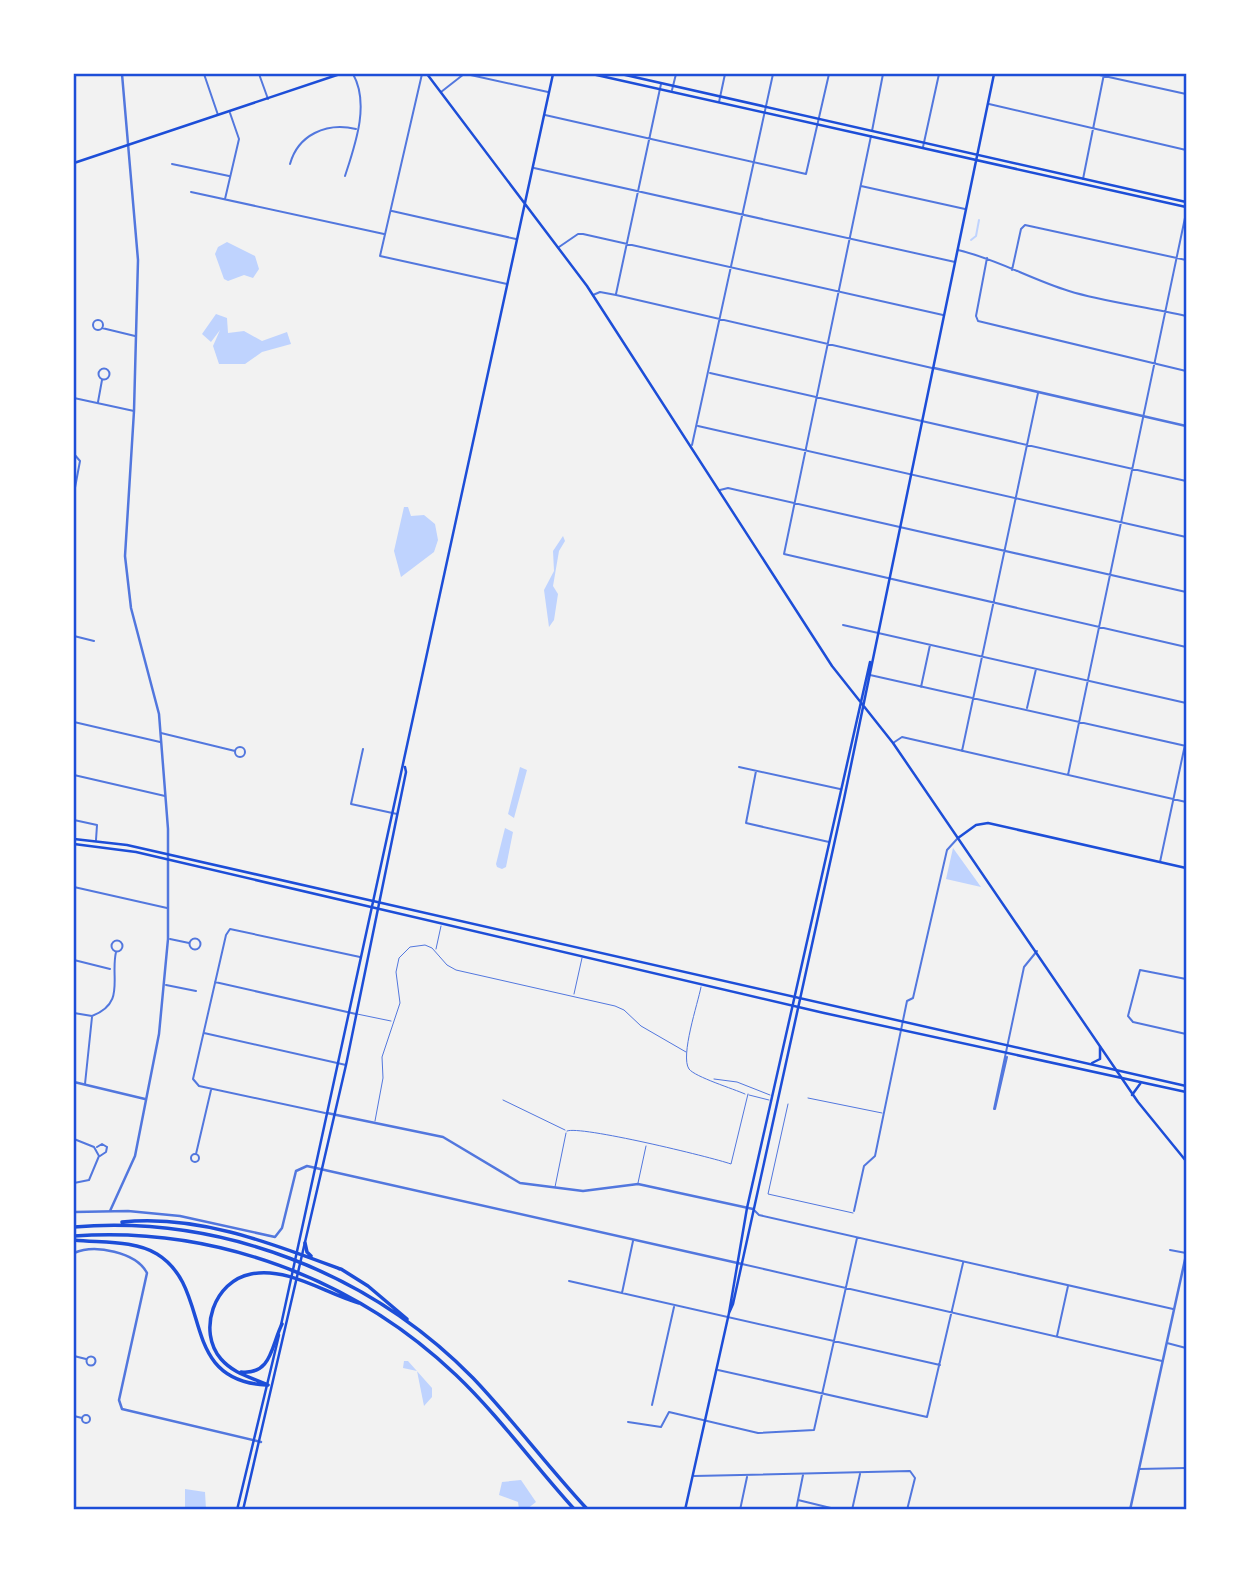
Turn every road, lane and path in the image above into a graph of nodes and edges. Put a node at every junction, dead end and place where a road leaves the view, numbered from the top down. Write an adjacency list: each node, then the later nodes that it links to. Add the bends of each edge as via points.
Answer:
1 (122, 74): 47 (street)
2 (204, 74): 38 (street)
3 (259, 74): 29 (street)
4 (340, 74): 29 (main road)
5 (353, 74): 42 (street, via 360,99)
6 (424, 74): 25 (main road); 69 (street)
7 (465, 74): 25 (street); 26 (street)
8 (553, 74): 26 (main road)
9 (592, 74): 20 (main road)
10 (621, 74): 21 (main road)
11 (676, 74): 22 (street)
12 (725, 74): 28 (street)
13 (773, 74): 32 (street)
14 (829, 74): 39 (street)
15 (883, 74): 43 (street)
16 (939, 74): 46 (street)
17 (994, 74): 31 (main road)
18 (1095, 74): 19 (street)
19 (1104, 75): 27 (street); 41 (street)
20 (614, 76): 23 (main road)
21 (661, 83): 22 (main road); 23 (street)
22 (673, 85): 24 (street); 28 (main road)
23 (660, 89): 24 (main road); 45 (street)
24 (672, 91): 30 (main road)
25 (441, 92): 66 (main road)
26 (548, 92): 37 (main road)
27 (1186, 94)
28 (720, 96): 30 (street); 32 (main road)
29 (268, 99): 35 (main road)
30 (719, 102): 36 (main road)
31 (988, 104): 41 (street); 50 (main road)
32 (766, 106): 36 (street); 39 (main road)
33 (74, 107): 34 (street)
34 (74, 112)
35 (230, 112): 38 (main road); 58 (street, via 239,139)
36 (765, 112): 40 (main road); 52 (street)
37 (544, 115): 45 (street); 56 (main road)
38 (219, 116): 47 (main road)
39 (820, 118): 40 (street); 43 (main road)
40 (818, 124): 44 (main road); 52 (street, via 807,173)
41 (1093, 128): 49 (street); 59 (street)
42 (357, 129): 55 (street, via 336,127 308,136 295,146); 57 (street)
43 (872, 130): 44 (street); 46 (main road)
44 (871, 136): 48 (main road); 61 (street)
45 (649, 139): 52 (street); 62 (street)
46 (925, 142): 48 (street); 50 (main road)
47 (127, 146): 53 (main road); 93 (street, via 138,260)
48 (923, 147): 51 (main road)
49 (1186, 150)
50 (978, 153): 51 (main road); 59 (main road)
51 (977, 159): 60 (main road); 68 (main road)
52 (755, 162): 71 (street)
53 (74, 163)
54 (172, 164): 58 (street)
55 (290, 164)
56 (533, 168): 62 (street); 66 (main road)
57 (345, 176)
58 (230, 177): 64 (street)
59 (1083, 178): 60 (street); 65 (main road)
60 (1082, 184): 67 (main road)
61 (860, 186): 68 (street); 73 (street)
62 (638, 191): 71 (street); 75 (street)
63 (191, 192): 64 (street)
64 (225, 200): 72 (street)
65 (1186, 202)
66 (525, 204): 74 (main road); 76 (main road)
67 (1186, 207)
68 (966, 210): 77 (main road)
69 (391, 211): 72 (street); 74 (street)
70 (1186, 213): 79 (street)
71 (743, 215): 73 (street); 82 (street)
72 (385, 235): 84 (street, via 380,256)
73 (849, 239): 81 (street); 85 (street)
74 (517, 240): 84 (main road)
75 (626, 244): 76 (street, via 580,234); 82 (street); 87 (street)
76 (558, 247): 86 (main road)
77 (957, 250): 78 (street); 81 (main road)
78 (987, 258): 83 (street); 95 (street, via 976,320)
79 (1177, 258): 80 (street); 83 (street, via 1024,225); 88 (street)
80 (1186, 260)
81 (955, 262): 89 (main road)
82 (732, 268): 85 (street); 91 (street)
83 (1012, 271): 88 (street, via 1072,292)
84 (507, 284): 160 (main road)
85 (838, 291): 89 (street); 94 (street)
86 (592, 295): 87 (street); 110 (main road)
87 (615, 295): 91 (street)
88 (1166, 311): 90 (street); 95 (street)
89 (944, 315): 96 (main road)
90 (1186, 316)
91 (721, 320): 94 (street); 98 (street)
92 (102, 328): 93 (street)
93 (136, 337): 104 (street)
94 (826, 344): 96 (street); 101 (street)
95 (1155, 364): 97 (street); 105 (street)
96 (933, 368): 100 (street); 106 (main road)
97 (1186, 371)
98 (710, 373): 101 (street); 107 (street)
99 (103, 379): 103 (street)
100 (1038, 392): 105 (street); 109 (street)
101 (816, 397): 106 (street); 111 (street)
102 (74, 398): 103 (street)
103 (98, 403): 104 (street)
104 (134, 411): 152 (street, via 127,574)
105 (1144, 416): 108 (street); 113 (street)
106 (921, 421): 109 (street); 114 (main road)
107 (698, 426): 110 (street); 111 (street)
108 (1186, 426)
109 (1027, 445): 113 (street); 118 (street)
110 (691, 447): 117 (main road)
111 (804, 450): 114 (street); 119 (street)
112 (74, 454): 116 (street, via 80,461)
113 (1133, 469): 115 (street); 121 (street)
114 (910, 474): 118 (street); 123 (main road)
115 (1186, 481)
116 (74, 491)
117 (719, 491): 119 (street, via 728,488); 146 (main road, via 789,603)
118 (1016, 498): 121 (street); 125 (street)
119 (793, 503): 123 (street); 128 (street, via 784,554)
120 (74, 522): 122 (street)
121 (1122, 522): 124 (street); 126 (street)
122 (74, 527)
123 (899, 527): 125 (street); 128 (main road)
124 (1186, 537)
125 (1004, 551): 126 (street); 131 (street)
126 (1110, 575): 130 (street); 133 (street)
127 (74, 578): 129 (street)
128 (888, 579): 131 (street); 134 (main road)
129 (74, 586)
130 (1186, 592)
131 (993, 603): 133 (street); 139 (street)
132 (843, 625): 134 (street)
133 (1099, 627): 138 (street); 143 (street)
134 (877, 632): 137 (street); 140 (main road)
135 (74, 636): 136 (street)
136 (94, 640)
137 (930, 644): 139 (street); 144 (street)
138 (1186, 647)
139 (982, 656): 141 (street); 145 (street)
140 (871, 660): 142 (main road); 146 (main road)
141 (1036, 668): 143 (street); 149 (street)
142 (870, 675): 144 (street); 148 (main road)
143 (1088, 680): 147 (street); 151 (street)
144 (921, 687): 145 (street)
145 (973, 698): 149 (street); 159 (street)
146 (859, 702): 148 (main road); 165 (main road)
147 (1186, 703)
148 (863, 707): 155 (main road); 176 (main road)
149 (1027, 710): 151 (street)
150 (74, 722): 154 (street)
151 (1079, 722): 156 (street); 164 (street)
152 (161, 733): 154 (street); 158 (street)
153 (1186, 740): 156 (street)
154 (162, 742): 166 (street)
155 (893, 743): 159 (street, via 902,737); 173 (main road)
156 (1186, 746): 167 (street)
157 (363, 749): 169 (street, via 351,804)
158 (235, 751)
159 (962, 751): 164 (street)
160 (405, 767): 169 (main road); 170 (main road)
161 (739, 767): 162 (street)
162 (757, 771): 165 (street); 175 (street, via 746,823)
163 (74, 775): 166 (street)
164 (1068, 775): 167 (street)
165 (840, 789): 175 (main road)
166 (166, 796): 178 (street)
167 (1174, 799): 168 (street); 180 (street)
168 (1186, 802)
169 (392, 813): 170 (street); 183 (main road)
170 (398, 814): 184 (main road)
171 (74, 820): 174 (street, via 97,825)
172 (74, 839): 174 (main road)
173 (957, 839): 180 (main road, via 976,825 988,823); 195 (main road); 215 (street, via 947,850 913,998 906,1001)
174 (96, 840): 178 (main road)
175 (829, 842): 176 (street); 206 (main road)
176 (835, 843): 208 (main road)
177 (74, 844): 179 (main road)
178 (168, 854): 179 (street); 183 (main road)
179 (168, 860): 185 (street); 186 (main road)
180 (1160, 862): 181 (main road)
181 (1186, 869)
182 (74, 887): 185 (street)
183 (373, 900): 184 (main road); 186 (main road)
184 (381, 902): 187 (main road); 188 (main road)
185 (168, 908): 190 (street)
186 (372, 908): 187 (main road); 197 (main road)
187 (379, 910): 189 (main road); 213 (main road)
188 (443, 916): 189 (lane); 192 (main road)
189 (441, 924): 194 (lane); 196 (main road)
190 (168, 939): 191 (street); 204 (street)
191 (190, 943)
192 (584, 949): 196 (lane); 200 (main road)
193 (116, 951): 199 (street)
194 (435, 951): 207 (lane, via 456,970); 216 (lane, via 417,945 401,954 396,972 400,1003)
195 (1037, 951): 220 (street, via 1024,967); 221 (main road)
196 (583, 956): 203 (main road); 207 (lane)
197 (361, 957): 202 (street, via 230,929); 211 (main road)
198 (74, 960): 199 (street)
199 (112, 970): 214 (street, via 117,983 114,998 105,1010)
200 (704, 976): 203 (lane); 206 (main road)
201 (1186, 979): 219 (street, via 1140,970 1129,1019)
202 (215, 982): 211 (street); 218 (street)
203 (702, 984): 209 (main road); 222 (lane)
204 (166, 985): 205 (street); 241 (street)
205 (196, 991)
206 (794, 996): 208 (main road); 209 (main road)
207 (573, 997): 222 (lane, via 624,1010 641,1027)
208 (801, 998): 210 (main road); 215 (main road)
209 (792, 1005): 210 (main road); 239 (main road)
210 (799, 1007): 217 (main road); 238 (main road)
211 (349, 1012): 213 (street); 224 (main road)
212 (74, 1013): 214 (street)
213 (357, 1014): 216 (lane); 226 (main road)
214 (92, 1016): 232 (street)
215 (902, 1021): 217 (street); 220 (main road)
216 (393, 1022): 247 (lane, via 382,1057)
217 (903, 1030): 223 (main road); 246 (street)
218 (203, 1032): 224 (street); 234 (street, via 194,1084)
219 (1186, 1034)
220 (1008, 1044): 223 (street); 225 (main road)
221 (1100, 1047): 225 (main road, via 1100,1059); 227 (main road)
222 (686, 1052): 229 (lane, via 690,1070)
223 (1006, 1054): 223 (street, via 993,1104 994,1110 1005,1074); 228 (main road)
224 (338, 1063): 226 (street); 245 (main road)
225 (1091, 1063): 227 (main road)
226 (346, 1065): 244 (main road)
227 (1114, 1068): 228 (main road); 233 (main road)
228 (1121, 1078): 231 (main road); 237 (main road)
229 (712, 1079): 236 (lane); 239 (lane, via 737,1082)
230 (74, 1082): 232 (street)
231 (1142, 1082): 235 (main road); 237 (main road)
232 (85, 1085): 241 (street)
233 (1186, 1086)
234 (212, 1089): 245 (street); 252 (street)
235 (1186, 1092)
236 (748, 1094): 239 (lane); 250 (lane, via 731,1164)
237 (1132, 1095): 254 (main road)
238 (778, 1097): 239 (lane); 261 (main road)
239 (772, 1098): 260 (main road)
240 (808, 1098): 246 (lane)
241 (146, 1099): 262 (street, via 132,1168)
242 (503, 1100): 248 (lane)
243 (788, 1104): 263 (lane, via 768,1194)
244 (334, 1112): 245 (street); 247 (street); 256 (main road)
245 (327, 1113): 255 (main road)
246 (884, 1114): 263 (street, via 874,1158 864,1166)
247 (375, 1121): 259 (street, via 443,1137 514,1180)
248 (567, 1131): 250 (lane); 259 (lane)
249 (74, 1139): 251 (street)
250 (646, 1144): 258 (lane)
251 (97, 1149): 253 (street); 253 (street, via 102,1144 107,1147)
252 (196, 1154)
253 (99, 1156): 257 (street, via 89,1180)
254 (1186, 1161)
255 (315, 1168): 256 (street); 262 (street, via 302,1166 296,1171 282,1228 275,1237 180,1216); 276 (main road)
256 (322, 1169): 271 (street); 272 (main road)
257 (74, 1183)
258 (638, 1184): 259 (street, via 583,1191); 260 (street)
259 (555, 1188)
260 (747, 1208): 261 (street); 278 (main road)
261 (753, 1209): 265 (street); 266 (main road)
262 (110, 1211): 264 (street)
263 (854, 1211)
264 (74, 1212)
265 (759, 1215): 266 (street); 269 (street)
266 (751, 1219): 279 (main road)
267 (111, 1224): 268 (highway); 276 (highway, via 192,1225); 291 (highway, via 209,1235 284,1256 344,1281)
268 (74, 1227)
269 (857, 1237): 277 (street); 283 (street)
270 (74, 1238): 285 (highway, via 159,1237 236,1251 323,1282); 302 (highway, via 138,1247 160,1256 182,1280 212,1360 236,1379)
271 (634, 1240): 278 (street); 284 (street)
272 (305, 1243): 276 (main road); 280 (highway, via 309,1255)
273 (1170, 1250): 275 (street)
274 (74, 1252): 309 (street, via 113,1252 146,1270 120,1407)
275 (1186, 1254): 287 (street)
276 (300, 1256): 280 (highway); 290 (main road); 310 (main road)
277 (963, 1261): 282 (street); 288 (street)
278 (736, 1263): 279 (street); 289 (main road)
279 (742, 1264): 283 (street); 289 (main road)
280 (340, 1269): 291 (highway)
281 (569, 1281): 284 (street)
282 (1069, 1285): 287 (street); 292 (street)
283 (845, 1289): 288 (street); 293 (street)
284 (622, 1293): 286 (street)
285 (364, 1305): 300 (highway, via 278,1274 243,1276 221,1293 210,1323 217,1354); 321 (highway, via 442,1362)
286 (675, 1305): 289 (street); 304 (street)
287 (1174, 1309): 294 (street)
288 (951, 1313): 292 (street); 299 (street)
289 (728, 1315): 293 (street); 301 (main road)
290 (282, 1324): 300 (highway, via 264,1367 251,1373); 302 (main road)
291 (412, 1325): 322 (highway, via 473,1378)
292 (1057, 1336): 298 (street)
293 (834, 1342): 299 (street); 303 (street)
294 (1167, 1343): 295 (street); 298 (street)
295 (1186, 1348)
296 (74, 1356): 297 (street)
297 (87, 1359)
298 (1163, 1362): 312 (street)
299 (940, 1365): 303 (street, via 927,1417)
300 (235, 1370): 302 (highway)
301 (717, 1370): 303 (street); 307 (main road)
302 (268, 1385): 309 (main road)
303 (822, 1394): 307 (street, via 814,1430 758,1433)
304 (652, 1405)
305 (74, 1416): 306 (street)
306 (82, 1418)
307 (705, 1420): 308 (street, via 669,1412 661,1427); 315 (main road)
308 (628, 1422)
309 (255, 1441): 310 (street); 319 (main road)
310 (261, 1442): 320 (main road)
311 (1186, 1468): 312 (street)
312 (1139, 1469): 329 (street)
313 (860, 1473): 314 (street); 327 (street); 328 (street, via 910,1471 915,1478)
314 (803, 1474): 316 (street); 317 (street)
315 (693, 1476): 316 (street); 323 (main road)
316 (748, 1476): 324 (street)
317 (798, 1500): 325 (street); 326 (street)
318 (1186, 1501): 330 (street)
319 (237, 1510)
320 (243, 1510)
321 (575, 1510)
322 (588, 1510)
323 (685, 1510)
324 (740, 1510)
325 (796, 1510)
326 (839, 1510)
327 (852, 1510)
328 (907, 1510)
329 (1129, 1510)
330 (1185, 1510)

